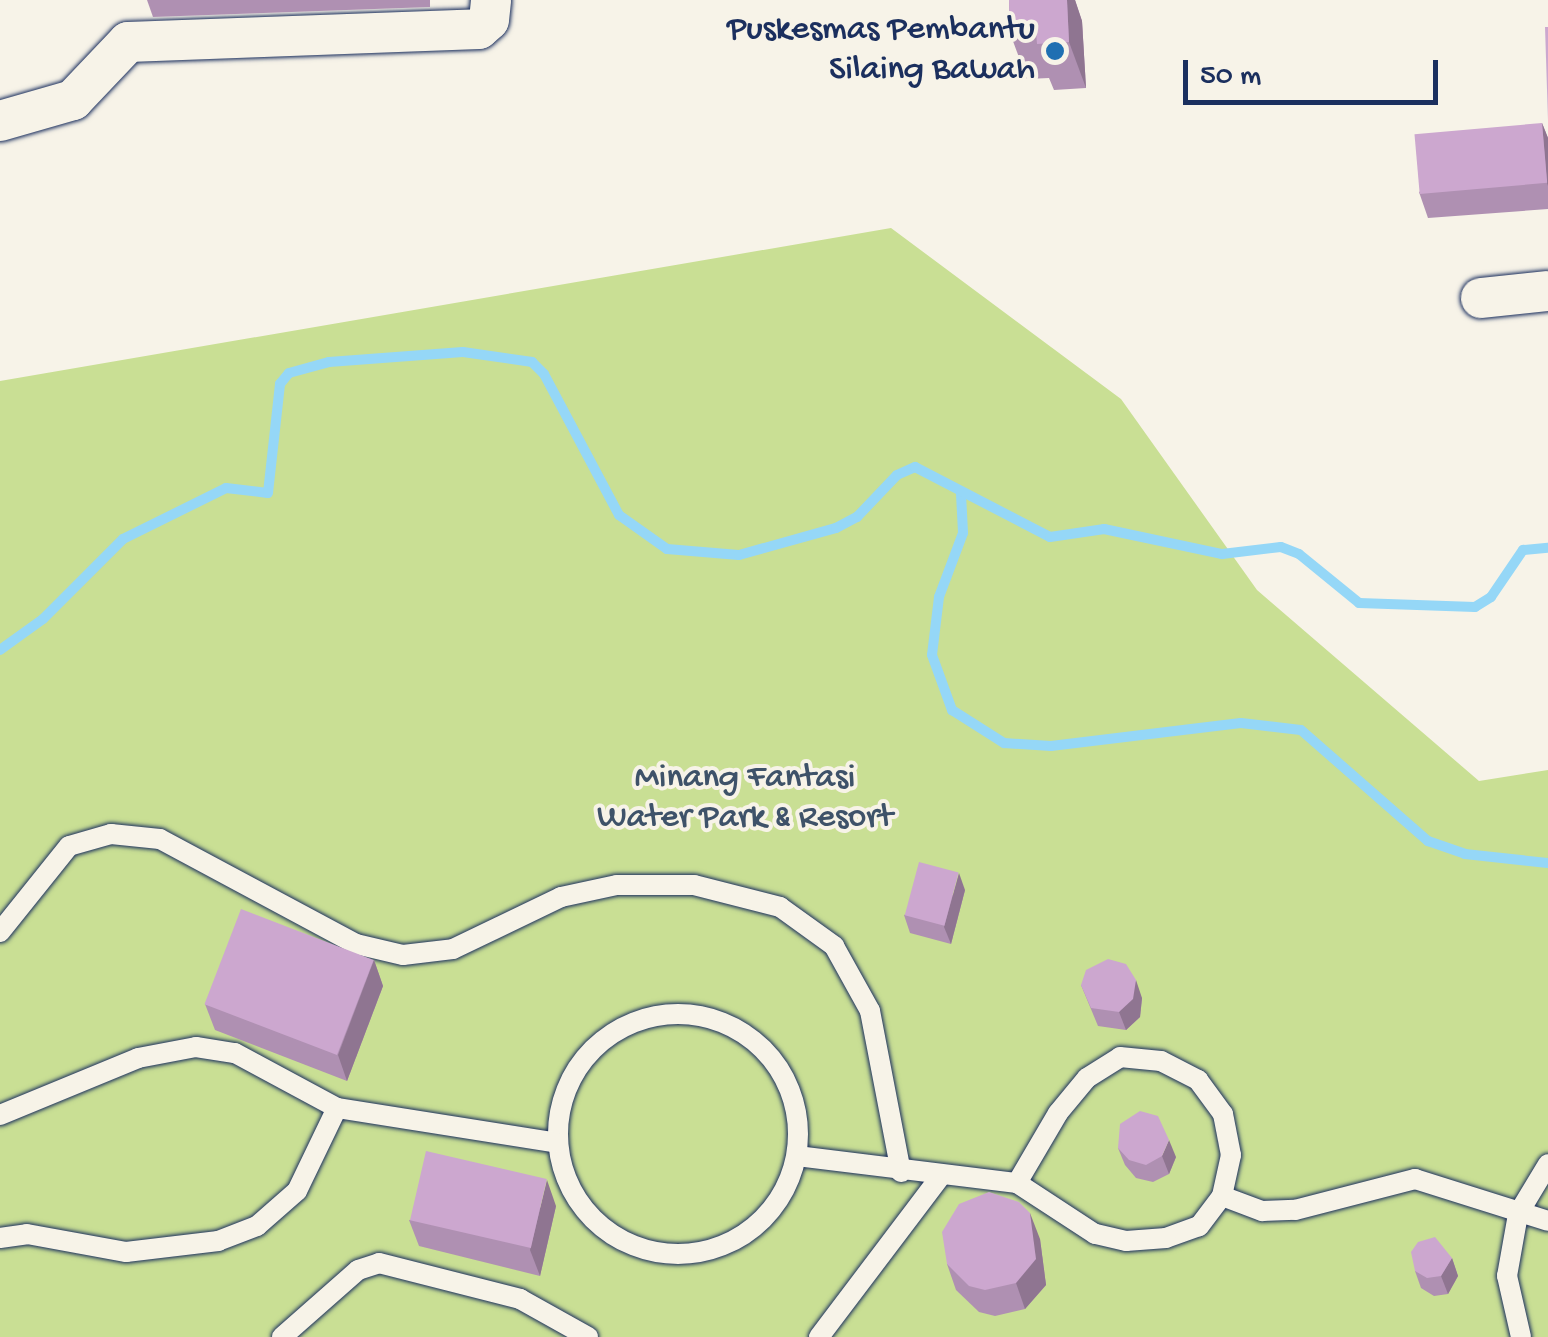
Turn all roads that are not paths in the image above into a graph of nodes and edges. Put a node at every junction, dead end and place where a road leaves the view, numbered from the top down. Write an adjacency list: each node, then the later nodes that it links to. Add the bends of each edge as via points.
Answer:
1 (491, 0): 2 (street, via 489,20 479,30 128,42 73,100)
2 (0, 121)
3 (1548, 291): 4 (street)
4 (1482, 298)
5 (0, 932): 11 (lane, via 68,846 111,834 160,840 356,944 403,955 454,950 562,897 617,884 694,885 780,907 834,946 870,1010)
6 (337, 1108): 7 (lane, via 236,1053 196,1047 138,1058); 8 (lane); 17 (lane, via 297,1191 257,1226 218,1241 126,1252 28,1234)
7 (0, 1115)
8 (557, 1144): 9 (lane, via 571,1190 603,1229 647,1251 697,1254 743,1236 779,1202); 9 (lane, via 561,1102 577,1065 606,1036 643,1018 684,1013 724,1022 758,1044 784,1076 798,1115)
9 (797, 1156): 11 (lane)
10 (1548, 1164): 15 (lane)
11 (901, 1172): 12 (lane)
12 (940, 1177): 13 (lane); 20 (lane)
13 (1017, 1183): 14 (lane, via 1095,1234 1126,1241 1199,1226); 14 (lane, via 1087,1078 1120,1058 1161,1060 1198,1080 1215,1103 1231,1155)
14 (1222, 1196): 15 (lane, via 1262,1211 1295,1210 1414,1179)
15 (1518, 1214): 16 (lane); 21 (lane, via 1508,1276)
16 (1548, 1220)
17 (0, 1238)
18 (282, 1337): 19 (lane, via 358,1270 379,1263 520,1298)
19 (588, 1337)
20 (819, 1337)
21 (1521, 1337)

